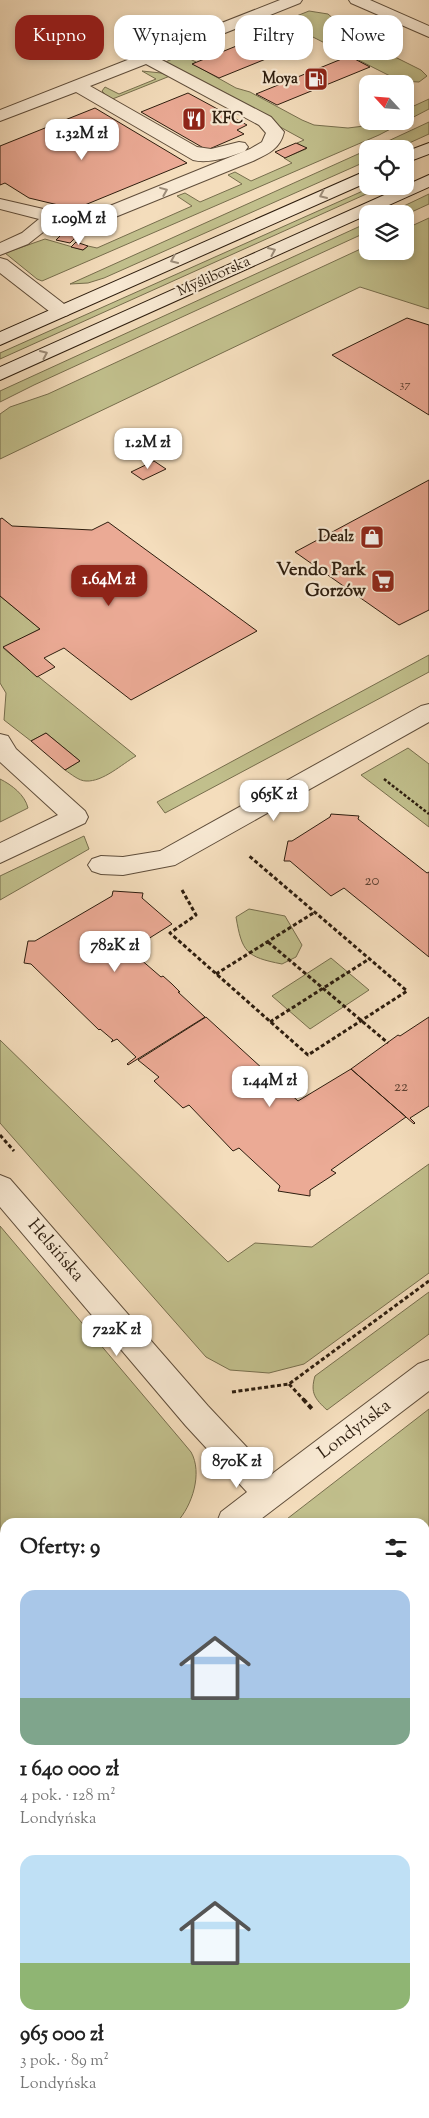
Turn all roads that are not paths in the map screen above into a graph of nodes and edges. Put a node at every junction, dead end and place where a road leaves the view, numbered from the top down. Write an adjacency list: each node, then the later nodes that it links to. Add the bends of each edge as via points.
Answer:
1 (294, 0): 4 (main road)
2 (357, 0): 3 (main road)
3 (409, 23): 5 (main road); 6 (main road)
4 (225, 27)
5 (429, 32)
6 (429, 38)
7 (142, 60): 10 (main road)
8 (151, 60): 9 (main road)
9 (194, 84): 12 (main road, via 202,98 253,125 259,133 252,141 218,154 200,154); 15 (main road, via 265,121 274,132 268,147)
10 (77, 86): 11 (main road); 12 (main road)
11 (0, 116)
12 (183, 148): 15 (main road)
13 (429, 148): 14 (main road)
14 (414, 154)
15 (220, 168): 20 (main road, one-way to 15, via 73,221 92,220)
16 (359, 179): 23 (main road, Myśliborska, one-way to 23)
17 (429, 180): 25 (main road, Myśliborska, one-way to 17)
18 (0, 196): 20 (main road, via 32,204)
19 (0, 204): 20 (main road)
20 (46, 215): 21 (main road, via 36,233)
21 (0, 250)
22 (0, 264): 23 (main road)
23 (61, 311): 24 (main road, Myśliborska)
24 (0, 339)
25 (0, 374)
26 (429, 712): 29 (main road, via 166,859 122,866)
27 (2, 751): 28 (main road, via 76,817)
28 (0, 854)
29 (101, 865)
30 (0, 1187): 32 (main road, Helsińska, via 197,1416)
31 (429, 1373): 32 (main road, Londyńska)
32 (270, 1494): 33 (main road, Londyńska)
33 (238, 1518)

